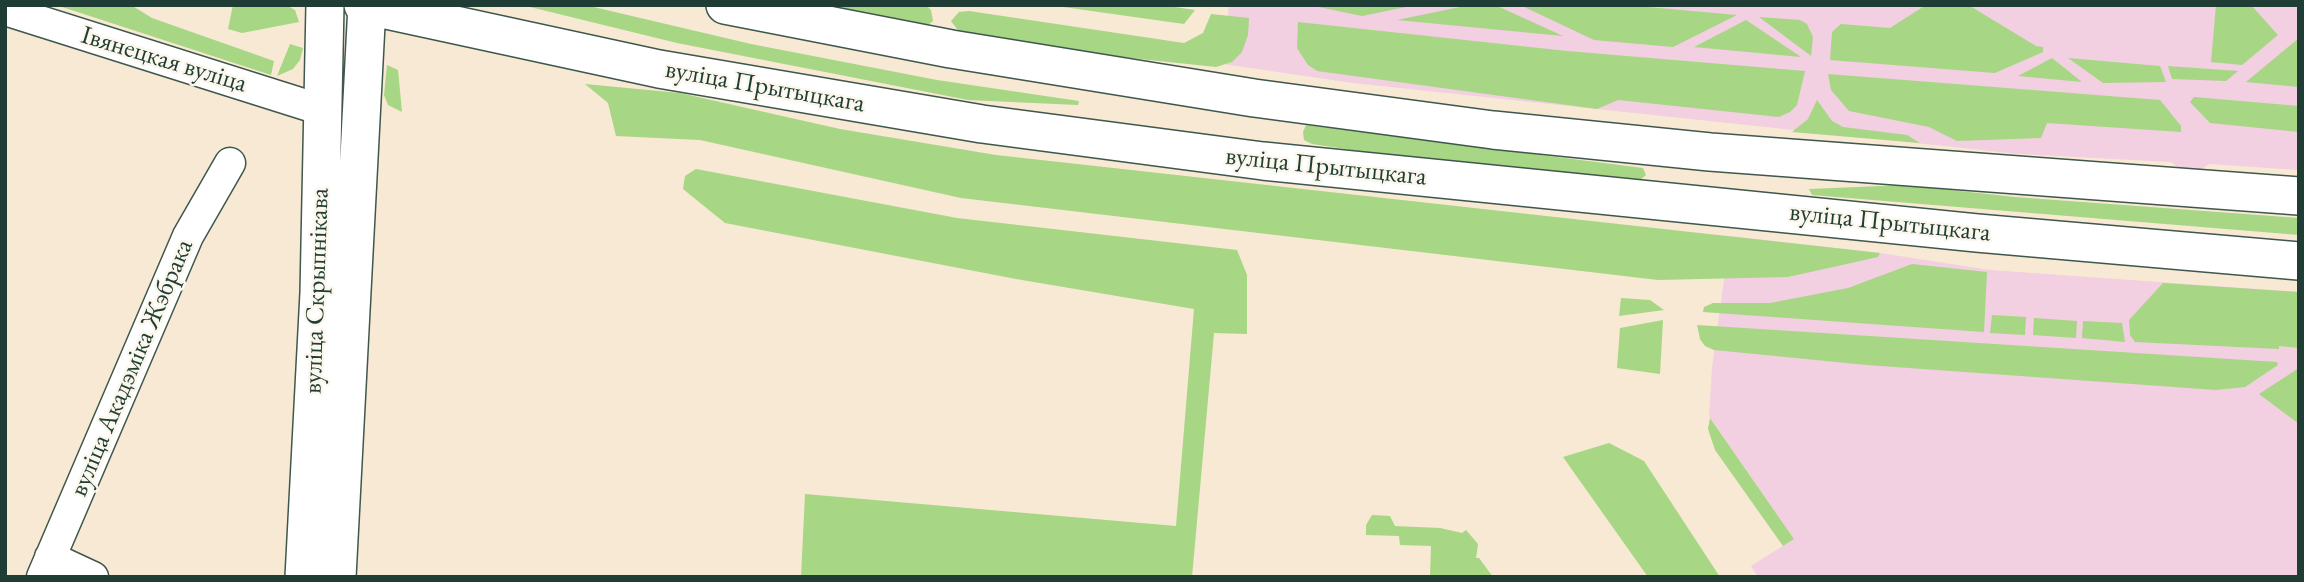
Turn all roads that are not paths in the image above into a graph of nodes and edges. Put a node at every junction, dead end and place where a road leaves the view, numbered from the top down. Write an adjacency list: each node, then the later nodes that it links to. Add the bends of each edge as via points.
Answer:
1 (326, 5): 5 (main road, вуліца Скрыпнікава)
2 (725, 5): 6 (main road, via 951,49 1254,98 1493,130)
3 (365, 6): 9 (main road, вуліца Прытыцкага, via 659,69 982,124 1262,161); 14 (main road, вуліца Скрыпнікава)
4 (5, 10): 5 (street, Івянецкая вуліца)
5 (322, 110): 13 (main road, вуліца Скрыпнікава, via 319,293)
6 (1710, 152): 8 (main road); 9 (main road, via 1684,159 1672,168 1668,183)
7 (230, 163): 11 (street, вуліца Акадэміка Жэбрака, via 188,236)
8 (2299, 196)
9 (1681, 202): 10 (main road, вуліца Прытыцкага)
10 (2299, 261)
11 (46, 567): 12 (street)
12 (93, 577)
13 (304, 577)
14 (337, 577)

